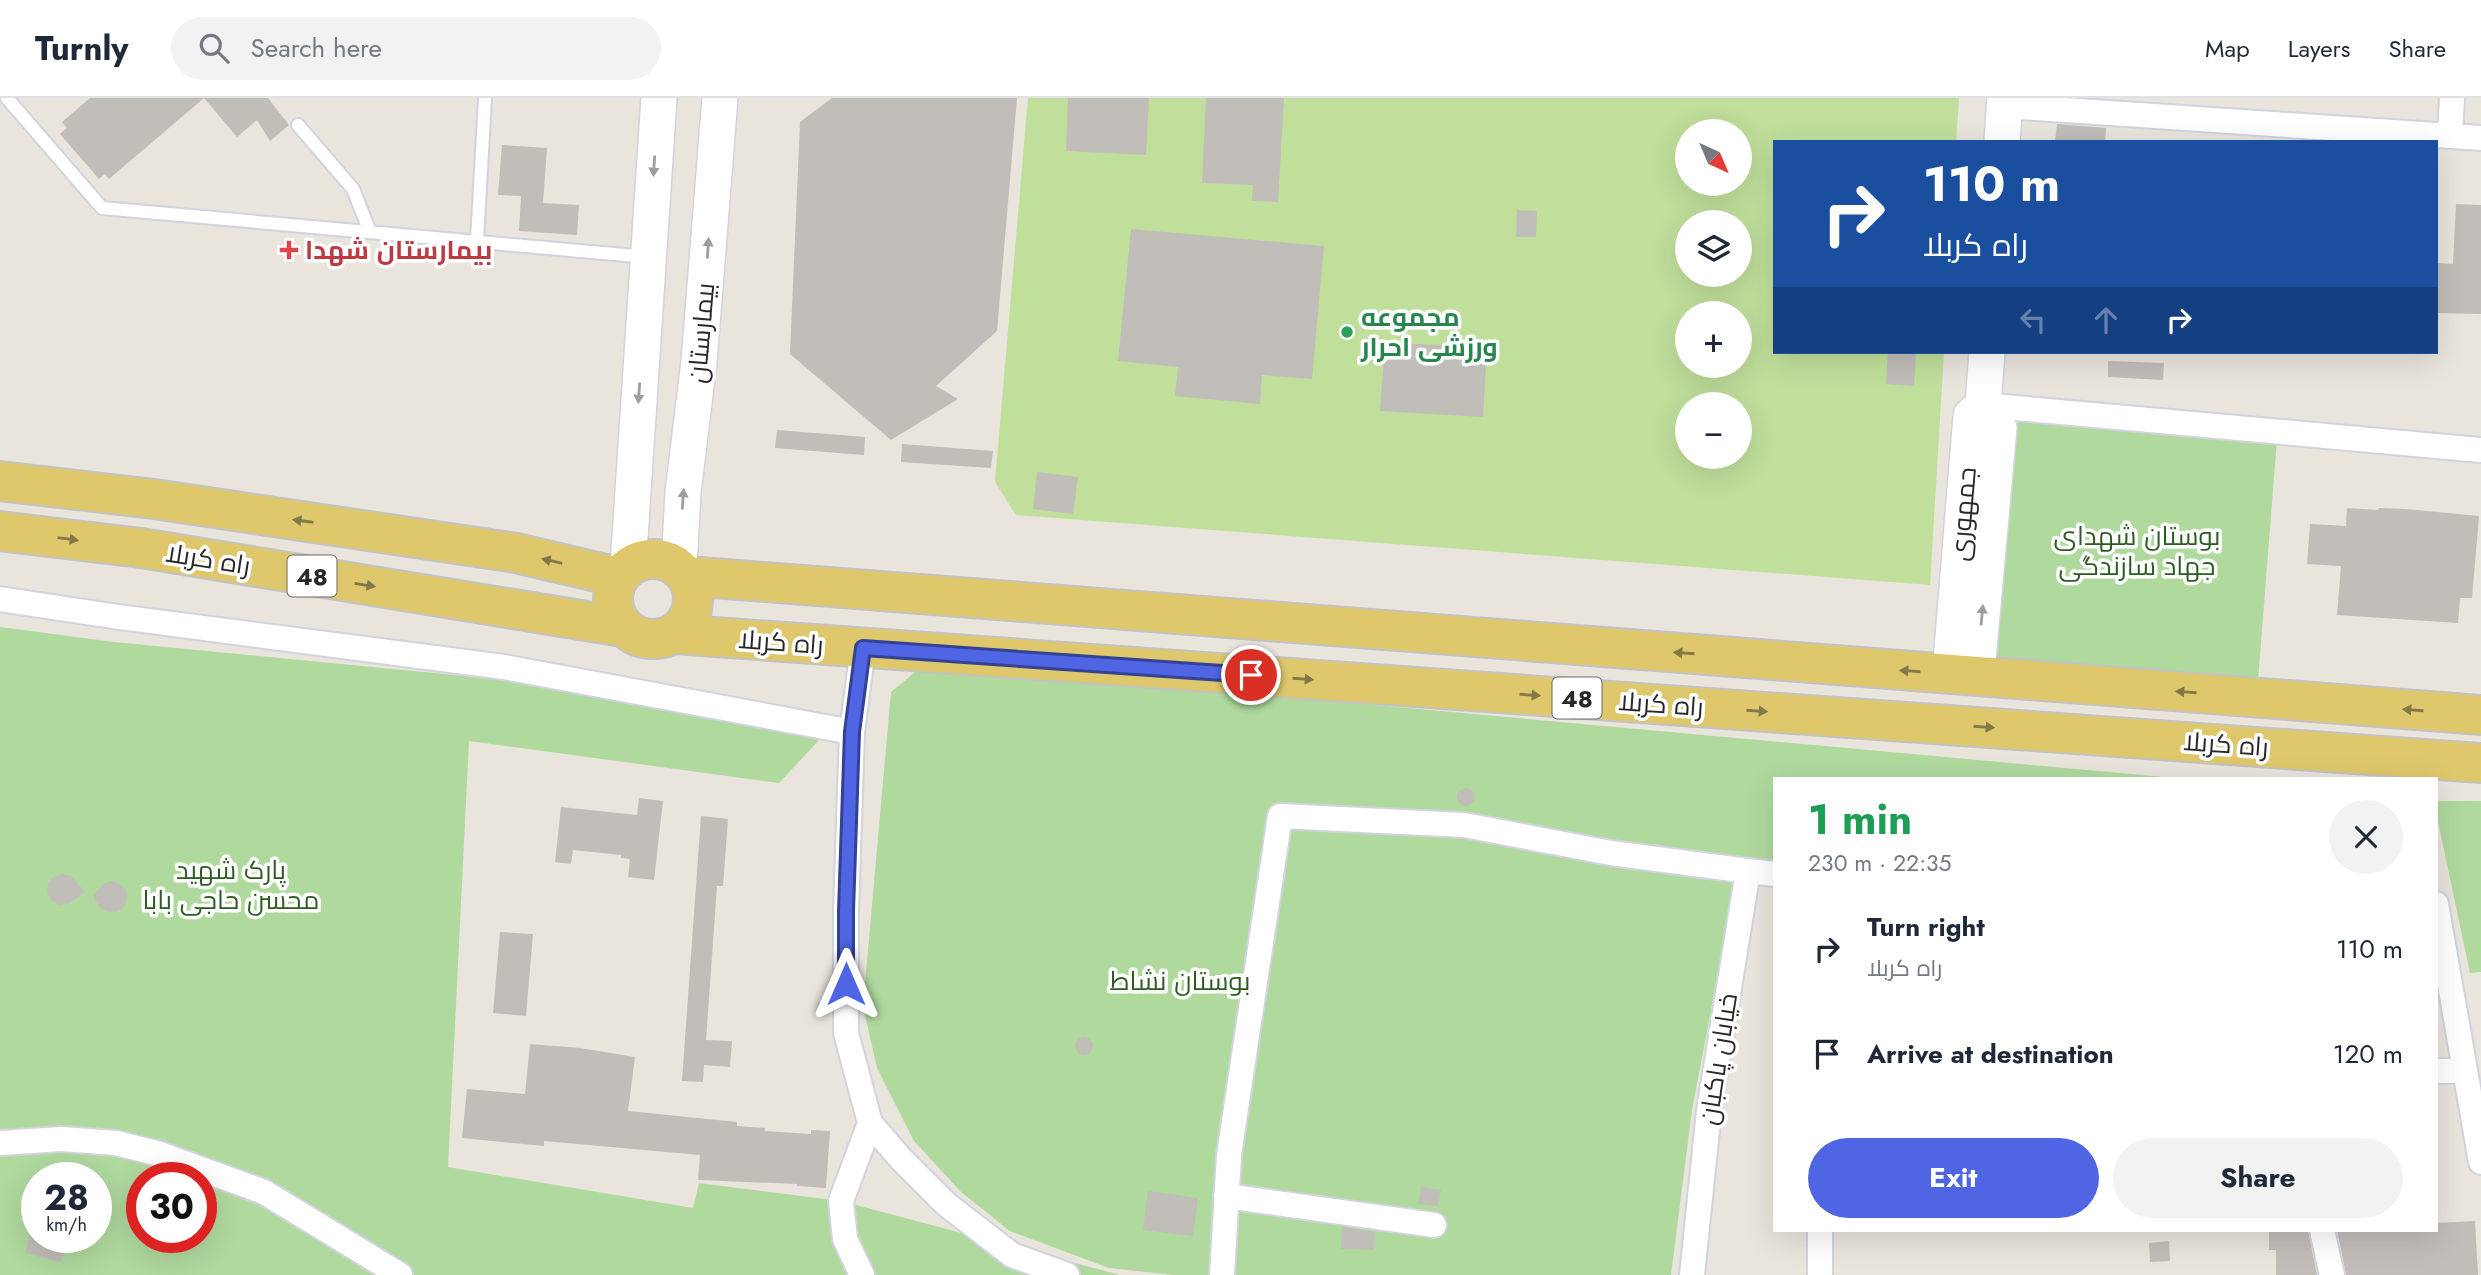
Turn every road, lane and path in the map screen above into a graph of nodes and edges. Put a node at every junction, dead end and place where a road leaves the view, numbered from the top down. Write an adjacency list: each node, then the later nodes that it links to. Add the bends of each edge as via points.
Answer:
1 (7, 98): 11 (lane, via 102,208)
2 (485, 98): 12 (lane)
3 (659, 98): 13 (main road, one-way to 13)
4 (720, 98): 20 (main road, بیمارستان, one-way to 4, via 683,492 699,362)
5 (2452, 98): 8 (street)
6 (2005, 102): 8 (street); 10 (main road)
7 (298, 125): 11 (lane, via 353,189)
8 (2450, 136): 9 (street)
9 (2481, 138)
10 (2002, 140)
11 (370, 232): 12 (lane)
12 (477, 242): 13 (lane)
13 (647, 257): 19 (main road, one-way to 19)
14 (1987, 354): 15 (main road, جمهوری)
15 (1983, 405): 16 (street); 25 (main road, جمهوری, via 1971,416 1951,662)
16 (2481, 450)
17 (0, 481): 19 (main road, راه کربلا / 48, one-way to 17, via 154,499)
18 (0, 531): 22 (main road, راه کربلا / 48, one-way to 22, via 155,551)
19 (623, 572): 20 (main road, 48, via 640,560 653,558 666,560); 22 (main road, via 613,589 612,603)
20 (683, 572): 23 (main road, via 694,602 691,615); 25 (main road, راه کربلا / 48, one-way to 20)
21 (0, 599): 27 (street, via 504,667)
22 (623, 627): 23 (main road, 48, via 647,639)
23 (673, 635): 24 (main road, راه کربلا / 48)
24 (863, 648): 27 (street); 29 (main road, راه کربلا / 48, one-way to 29)
25 (1966, 675): 26 (main road, راه کربلا / 48, one-way to 25)
26 (2481, 715)
27 (852, 732): 36 (street, via 846,1033)
28 (2481, 762): 29 (main road, راه کربلا / 48)
29 (2414, 768)
30 (1748, 871): 31 (street); 39 (street, via 1611,853 1464,825 1280,816 1228,1155); 47 (street, خیابان پاکبان, via 1709,1111)
31 (1773, 874)
32 (2438, 930): 33 (street)
33 (2440, 955): 35 (street)
34 (2438, 1071): 35 (street)
35 (2465, 1071): 38 (street)
36 (870, 1123): 44 (street, via 841,1201 845,1239); 45 (street, via 946,1203 1012,1255)
37 (0, 1143): 43 (street, via 61,1139 116,1143 160,1154 264,1192)
38 (2481, 1162)
39 (1226, 1196): 40 (street); 46 (street)
40 (1434, 1225)
41 (1820, 1232): 48 (street)
42 (2322, 1232): 49 (street)
43 (400, 1275)
44 (862, 1275)
45 (1067, 1275)
46 (1222, 1275)
47 (1692, 1275)
48 (1820, 1275)
49 (2332, 1275)

